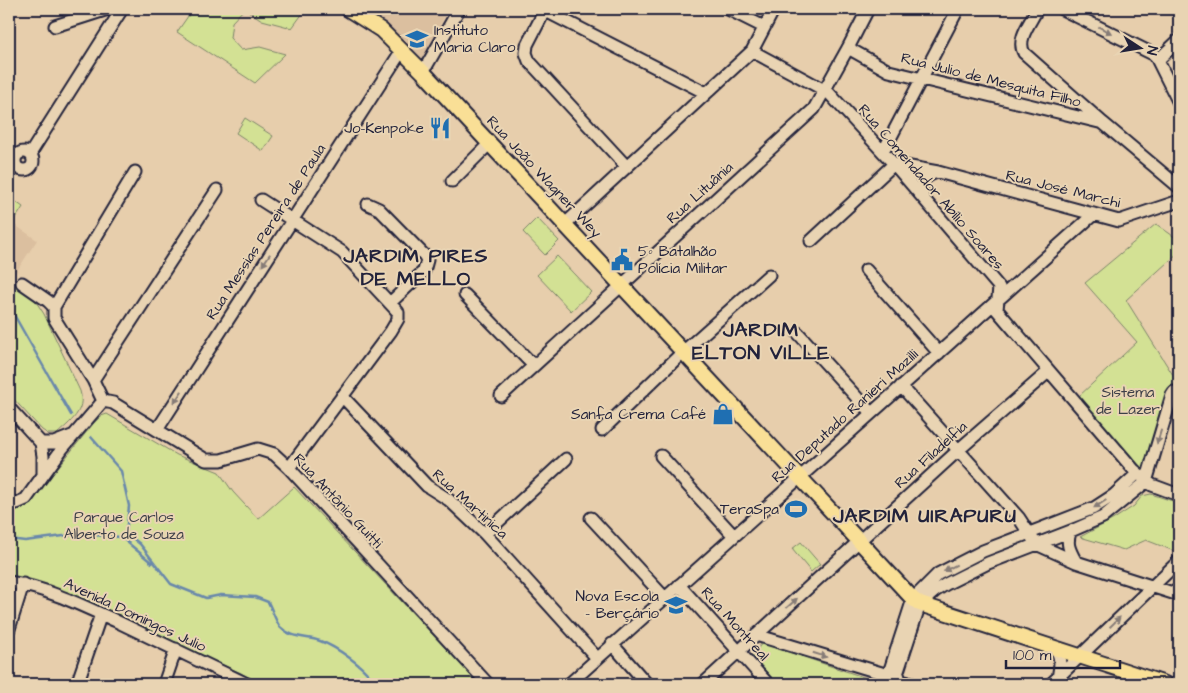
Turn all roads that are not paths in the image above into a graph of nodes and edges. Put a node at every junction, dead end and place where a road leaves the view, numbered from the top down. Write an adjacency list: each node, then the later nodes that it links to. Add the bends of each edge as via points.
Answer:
1 (108, 9): 12 (street)
2 (122, 9): 29 (street)
3 (348, 9): 16 (main road, Rua João Wagner Wey, via 381,30)
4 (459, 9): 19 (street)
5 (728, 9): 13 (street)
6 (774, 9): 13 (street)
7 (868, 9): 15 (street, Rua Lituânia)
8 (958, 9): 20 (street)
9 (1037, 9): 23 (street, via 1020,47)
10 (1062, 9): 18 (street, one-way to 18, via 1154,55)
11 (543, 10): 22 (street); 31 (street, via 527,45 529,61)
12 (55, 26)
13 (764, 27): 17 (street)
14 (1179, 40): 18 (street)
15 (848, 48): 20 (street, Rua Julio de Mesquita Filho, via 889,71); 21 (street, Rua Lituânia)
16 (402, 50): 19 (main road, Rua João Wagner Wey); 43 (street, Rua Messias Pereira de Paula)
17 (752, 51): 21 (street, Rua Comendador Abílio Soares); 22 (street)
18 (1158, 60): 24 (street)
19 (423, 72): 27 (main road, Rua João Wagner Wey)
20 (921, 79): 25 (street, Rua Julio de Mesquita Filho); 28 (street)
21 (824, 90): 28 (street, Rua Comendador Abílio Soares); 50 (street, Rua Lituânia, via 814,109)
22 (706, 93): 31 (street)
23 (1079, 102): 25 (street, via 1080,110); 26 (street)
24 (1179, 104)
25 (1074, 116): 26 (street, Rua Julio de Mesquita Filho)
26 (1103, 123): 35 (street)
27 (490, 143): 34 (street); 44 (main road, Rua João Wagner Wey)
28 (883, 152): 30 (street, Rua Comendador Abílio Soares)
29 (30, 154)
30 (894, 164): 33 (street, Rua José Marchi); 37 (street, Rua Comendador Abílio Soares); 46 (street)
31 (626, 166): 44 (street)
32 (135, 172): 54 (street)
33 (938, 172): 37 (street, via 924,179 921,187); 41 (street, Rua José Marchi)
34 (452, 181)
35 (1179, 187)
36 (217, 190): 60 (street)
37 (923, 197): 52 (street, Rua Comendador Abílio Soares, via 999,287)
38 (261, 200): 43 (street)
39 (1179, 201): 42 (street, Rua José Marchi, via 1119,221)
40 (368, 204): 53 (street, via 379,209 427,260 424,271)
41 (1070, 207): 42 (street, Rua José Marchi); 45 (street, via 1080,215 1081,220)
42 (1094, 214): 45 (street, Rua Deputado Ranieri Mazilli)
43 (292, 219): 53 (street, via 342,252); 68 (street, Rua Messias Pereira de Paula, one-way to 68)
44 (565, 224): 50 (main road, Rua João Wagner Wey)
45 (1075, 230): 52 (street, Rua Deputado Ranieri Mazilli)
46 (811, 241)
47 (866, 270): 57 (street)
48 (769, 275): 56 (street)
49 (22, 283): 54 (street)
50 (622, 285): 56 (main road, Rua João Wagner Wey); 58 (street, Rua Lituânia)
51 (465, 295): 58 (street)
52 (998, 299): 57 (street, Rua Deputado Ranieri Mazilli); 59 (street, Rua Comendador Abílio Soares, via 997,310)
53 (391, 302): 63 (street, via 398,312 398,319)
54 (54, 307): 60 (street, via 54,318)
55 (798, 333): 67 (street)
56 (684, 351): 69 (street); 77 (main road, Rua João Wagner Wey)
57 (939, 352): 61 (street, Rua Deputado Ranieri Mazilli)
58 (533, 365): 64 (street, Rua Lituânia)
59 (1048, 372): 72 (street, Rua Filadelfia); 78 (street, Rua Comendador Abílio Soares)
60 (92, 380): 65 (street)
61 (901, 386): 67 (street, Rua Deputado Ranieri Mazilli); 72 (street)
62 (1177, 392): 78 (street, one-way to 78)
63 (342, 396): 75 (street); 85 (street, Rua Martinica, via 427,486 449,500)
64 (500, 396)
65 (103, 401): 68 (street, Rua Antônio Guitti, via 113,403); 70 (street)
66 (9, 408): 71 (street)
67 (871, 413): 77 (street, Rua Deputado Ranieri Mazilli)
68 (156, 430): 75 (street, Rua Antônio Guitti, via 206,460 221,460 258,449 274,454)
69 (602, 430)
70 (74, 435): 71 (street, via 54,443); 76 (street)
71 (41, 443): 76 (street)
72 (959, 450): 82 (street); 88 (street, Rua Filadelfia)
73 (661, 456): 86 (street)
74 (566, 459): 85 (street)
75 (289, 468): 113 (street, Rua Antônio Guitti)
76 (43, 475): 80 (street, via 26,499 17,503)
77 (801, 476): 86 (street, Rua Deputado Ranieri Mazilli); 88 (main road, Rua João Wagner Wey)
78 (1142, 478): 79 (street, Rua Comendador Abílio Soares); 83 (street, via 1103,517); 84 (street, one-way to 84, via 1094,508)
79 (1179, 495)
80 (9, 501)
81 (591, 518): 97 (street)
82 (1019, 518): 84 (street); 87 (street)
83 (1071, 531): 89 (street); 91 (street, via 1068,547)
84 (1029, 533): 87 (street); 89 (street)
85 (485, 534): 107 (street, Rua Martinica)
86 (734, 536): 94 (street, Rua Deputado Ranieri Mazilli)
87 (1015, 538): 98 (street, one-way to 98, via 938,574 923,586)
88 (860, 540): 98 (main road, Rua João Wagner Wey); 101 (street, Rua Filadelfia, one-way to 88)
89 (1036, 544): 91 (street); 98 (street, via 988,563)
90 (1179, 561): 95 (street)
91 (1076, 562): 95 (street)
92 (9, 582): 93 (street, Avenida Domingos Julio)
93 (23, 584): 99 (street, Avenida Domingos Julio); 100 (street)
94 (679, 585): 97 (street, Rua Deputado Ranieri Mazilli); 105 (street, Rua Montreal)
95 (1152, 586): 96 (street); 106 (street, one-way to 95)
96 (1179, 595)
97 (665, 598): 102 (street, Rua Deputado Ranieri Mazilli)
98 (917, 601): 103 (main road, Rua João Wagner Wey); 108 (street)
99 (101, 614): 104 (street, Avenida Domingos Julio); 110 (street)
100 (9, 628)
101 (756, 635): 105 (street, Rua Filadelfia); 108 (street, one-way to 108)
102 (612, 644): 107 (street, Rua Deputado Ranieri Mazilli); 115 (street)
103 (1055, 648): 106 (main road, Rua João Wagner Wey); 109 (street, via 1060,662)
104 (176, 649): 111 (street); 112 (street, Avenida Domingos Julio)
105 (738, 651): 116 (street, Rua Filadelfia); 117 (street, Rua Montreal)
106 (1080, 656): 109 (street); 119 (main road, Rua João Wagner Wey)
107 (597, 658): 114 (street, Rua Deputado Ranieri Mazilli)
108 (892, 679): 118 (street)
109 (1055, 681)
110 (77, 684)
111 (164, 684)
112 (246, 684)
113 (488, 684)
114 (568, 684)
115 (646, 684)
116 (703, 684)
117 (768, 684)
118 (912, 684)
119 (1165, 684)

